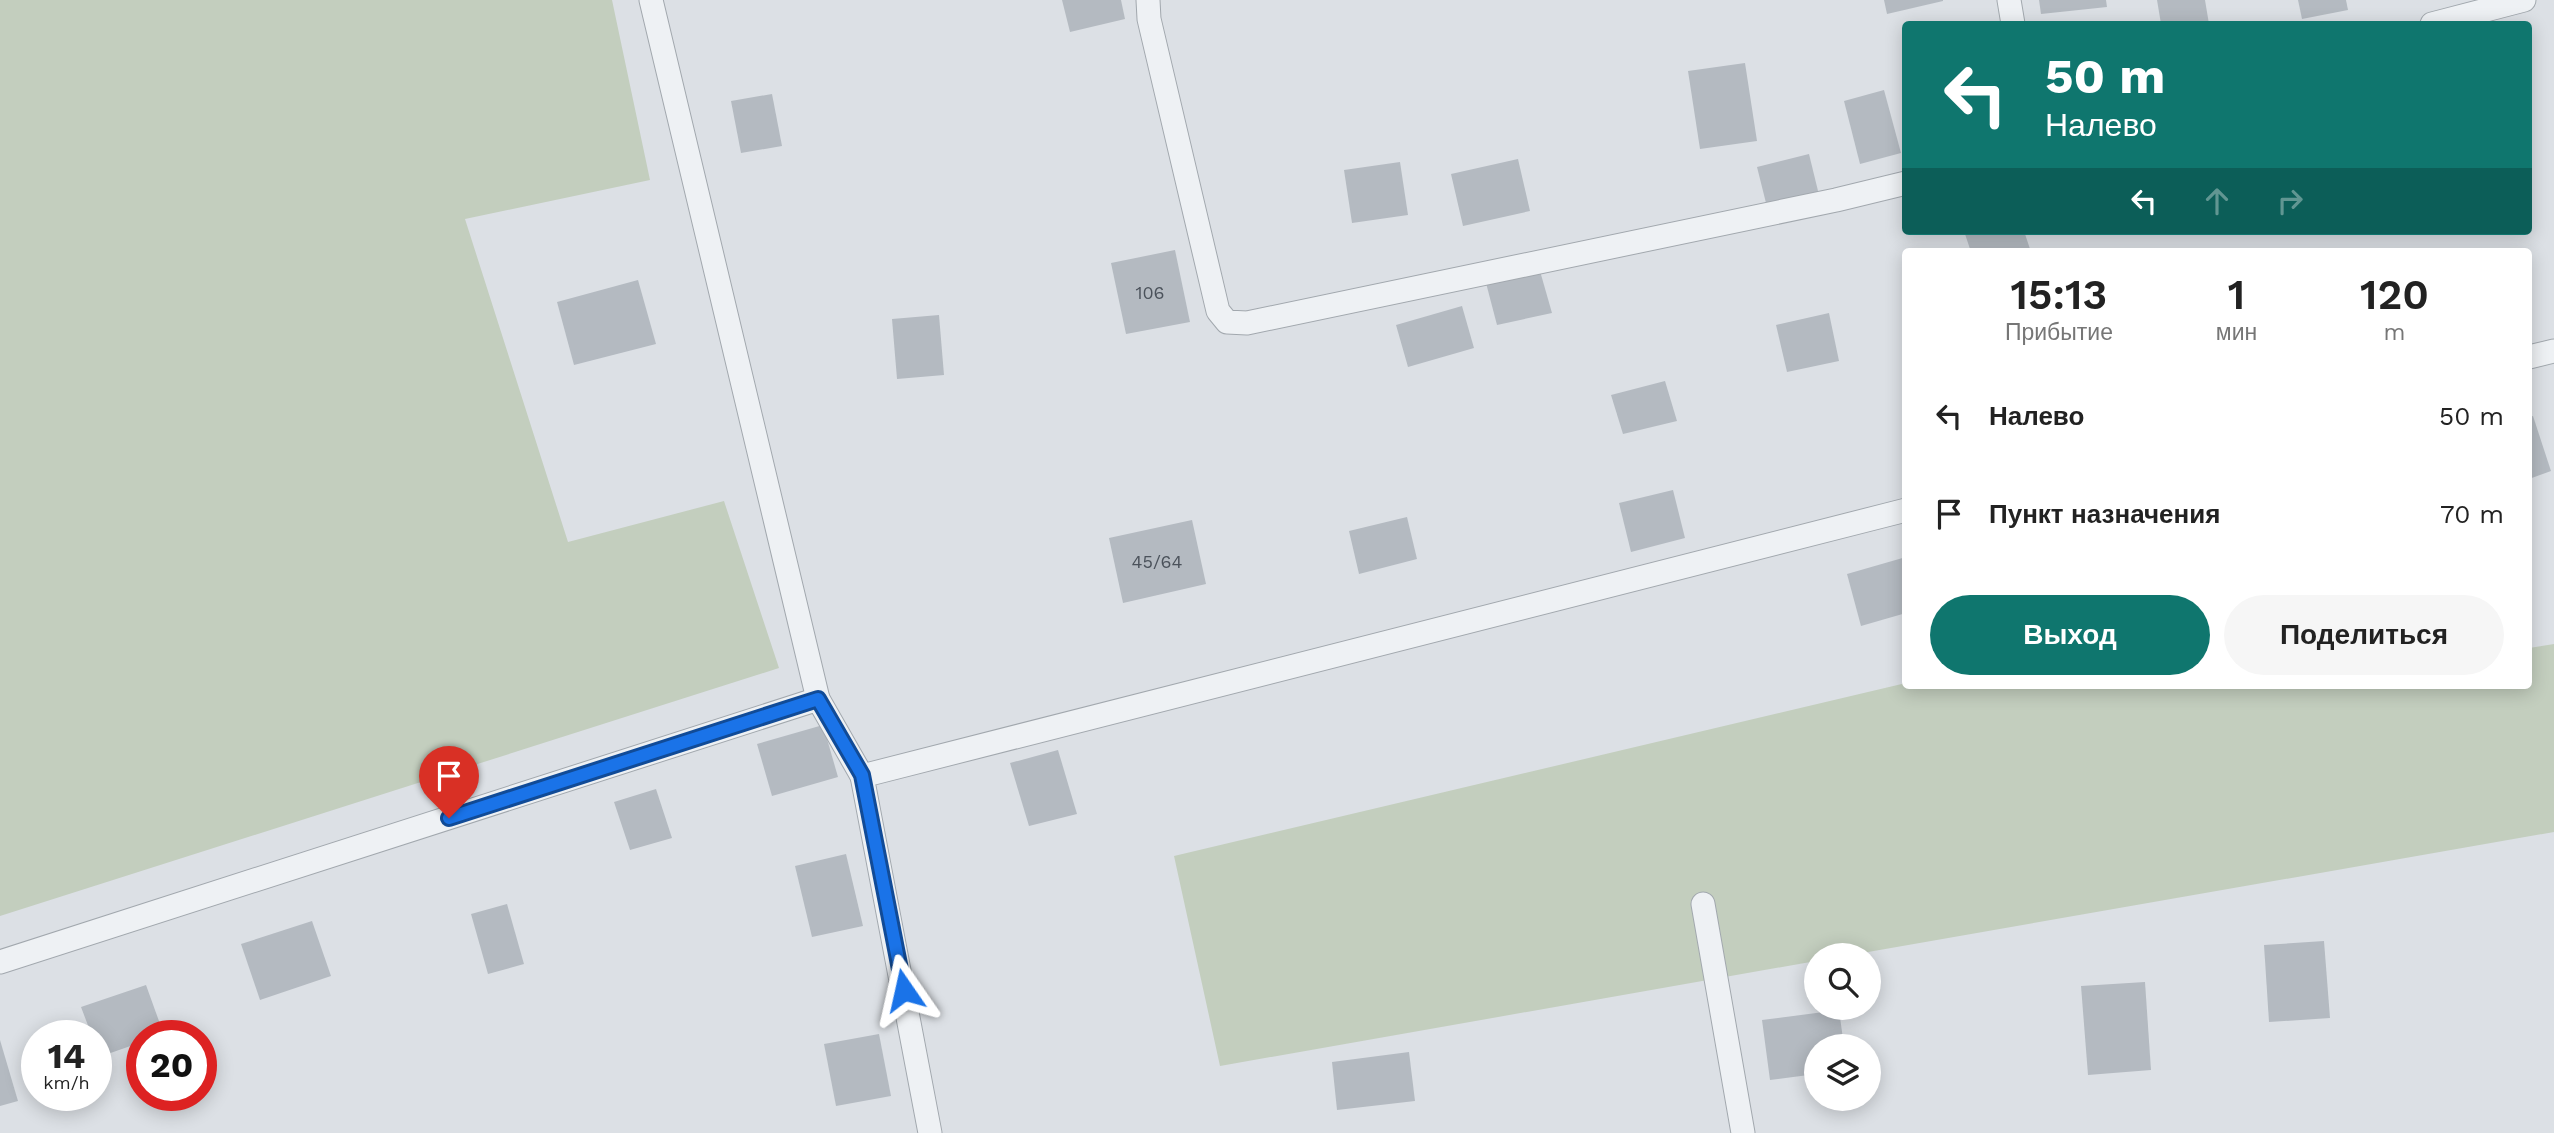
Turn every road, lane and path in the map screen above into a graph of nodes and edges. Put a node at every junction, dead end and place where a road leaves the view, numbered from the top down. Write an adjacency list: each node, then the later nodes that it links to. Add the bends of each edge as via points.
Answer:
1 (651, 0): 11 (lane)
2 (1148, 0): 7 (lane, via 1218,311 1227,322 1247,323)
3 (2010, 0): 5 (lane)
4 (2524, 0): 6 (lane)
5 (2013, 21)
6 (2444, 21)
7 (1902, 184)
8 (2554, 351): 9 (lane)
9 (2532, 356)
10 (1902, 511): 12 (lane)
11 (818, 699): 12 (lane); 14 (lane)
12 (862, 775): 15 (lane)
13 (1703, 904): 16 (lane)
14 (0, 962)
15 (930, 1133)
16 (1743, 1133)

